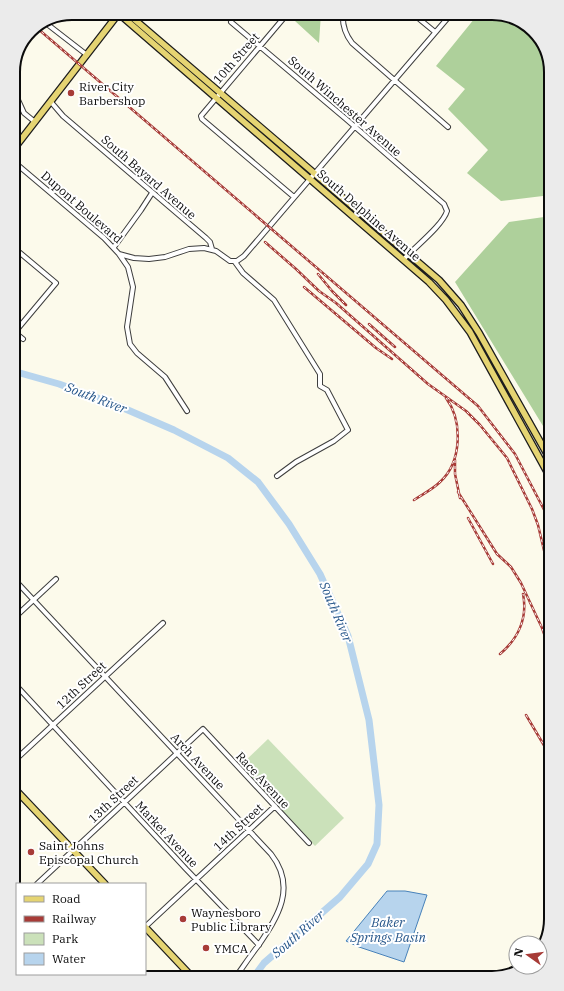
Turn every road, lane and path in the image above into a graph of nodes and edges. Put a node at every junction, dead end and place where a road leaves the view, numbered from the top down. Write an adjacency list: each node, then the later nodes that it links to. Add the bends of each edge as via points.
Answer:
1 (114, 20): 12 (main road)
2 (127, 20): 15 (main road, South Delphine Avenue)
3 (135, 20): 14 (main road, South Delphine Avenue)
4 (282, 20): 11 (street, 10th Street)
5 (344, 20): 13 (street, via 344,29 349,39)
6 (420, 20): 10 (street)
7 (446, 20): 10 (street)
8 (231, 22): 11 (street, South Winchester Avenue)
9 (49, 26): 12 (street)
10 (435, 32): 13 (street)
11 (260, 46): 14 (street, 10th Street); 19 (street, South Winchester Avenue)
12 (87, 55): 16 (main road)
13 (395, 79): 19 (street); 20 (street)
14 (220, 92): 15 (street, 10th Street); 23 (main road, South Delphine Avenue)
15 (216, 98): 24 (main road, South Delphine Avenue); 26 (street, 10th Street, via 202,118)
16 (51, 102): 18 (main road); 25 (street, South Bayard Avenue, via 63,116)
17 (20, 104): 18 (street, via 24,113)
18 (35, 122): 21 (main road)
19 (354, 126): 23 (street); 31 (street, South Winchester Avenue, via 446,207 445,216)
20 (448, 127)
21 (20, 141)
22 (20, 167): 27 (street, Dupont Boulevard)
23 (314, 173): 24 (street); 31 (main road, South Delphine Avenue)
24 (310, 179): 26 (street); 32 (main road, South Delphine Avenue)
25 (152, 193): 27 (street); 28 (street, South Bayard Avenue, via 206,238)
26 (294, 197): 33 (street, via 244,256)
27 (114, 247): 30 (street, Dupont Boulevard)
28 (212, 249): 30 (street, Dupont Boulevard, via 197,248 149,259); 33 (street, South Bayard Avenue)
29 (20, 253): 34 (street, via 56,283)
30 (119, 254): 37 (street, via 128,267 133,287 127,327 130,344 165,377)
31 (409, 254): 32 (street); 38 (main road, South Delphine Avenue, via 439,280 461,305)
32 (404, 259): 39 (main road, South Delphine Avenue, via 446,300 470,332)
33 (235, 262): 40 (street, South Bayard Avenue, via 243,273 276,303 320,374 320,386 327,390 348,430)
34 (20, 325)
35 (20, 336): 36 (street)
36 (23, 338)
37 (187, 411)
38 (544, 449)
39 (544, 466)
40 (277, 476)
41 (56, 579): 43 (street)
42 (20, 586): 43 (street, Arch Avenue)
43 (33, 600): 44 (street); 46 (street, Arch Avenue)
44 (20, 612)
45 (164, 623): 46 (street, 12th Street)
46 (105, 676): 48 (street, 12th Street); 50 (street, Arch Avenue)
47 (20, 690): 48 (street, Market Avenue)
48 (52, 725): 51 (street, 12th Street); 53 (street, Market Avenue)
49 (203, 729): 50 (street, 13th Street); 54 (street, Race Avenue)
50 (177, 753): 53 (street, 13th Street); 55 (street, Arch Avenue)
51 (20, 755)
52 (20, 794): 57 (main road)
53 (124, 802): 57 (street, 13th Street); 58 (street, Market Avenue)
54 (275, 806): 55 (street, 14th Street); 56 (street, Race Avenue)
55 (249, 830): 58 (street, 14th Street); 63 (street, Arch Avenue, via 276,860 284,881 279,911)
56 (309, 843)
57 (73, 850): 59 (street, 13th Street); 60 (main road)
58 (196, 879): 61 (street, 14th Street); 63 (street, Market Avenue)
59 (38, 883)
60 (104, 883)
61 (146, 926)
62 (146, 928): 64 (main road)
63 (259, 945): 65 (street, Arch Avenue)
64 (186, 971)
65 (240, 971)

